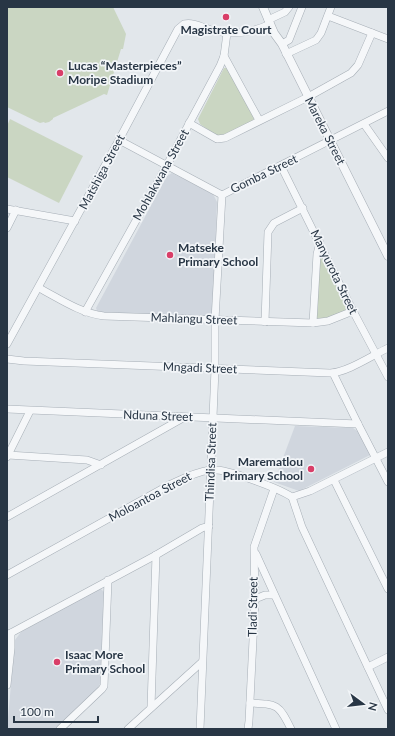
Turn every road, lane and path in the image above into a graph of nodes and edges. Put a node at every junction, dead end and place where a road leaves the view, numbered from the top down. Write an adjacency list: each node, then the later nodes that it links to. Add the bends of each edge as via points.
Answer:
1 (263, 7): 6 (street, Mareka Street)
2 (289, 7): 6 (street)
3 (302, 7): 10 (street, via 289,40)
4 (331, 7): 5 (street)
5 (328, 16): 8 (street); 11 (street, via 316,40)
6 (269, 22): 7 (street, via 250,32); 10 (street, Mareka Street)
7 (227, 33): 12 (street, Mohlakwana Street); 18 (street, Matshiga Street, via 192,24 180,26)
8 (372, 33): 9 (street); 13 (street, via 355,70)
9 (388, 39)
10 (282, 44): 11 (street, Mareka Street)
11 (286, 54): 13 (street, Mareka Street)
12 (224, 56): 15 (street); 16 (street, Mohlakwana Street)
13 (308, 97): 15 (street); 19 (street, Mareka Street)
14 (388, 111): 17 (street, Gomba Street)
15 (259, 120): 16 (street, via 220,140)
16 (189, 123): 21 (street, Mohlakwana Street)
17 (364, 124): 19 (street, Gomba Street); 20 (street)
18 (120, 140): 21 (street, Gomba Street); 27 (street, Matshiga Street)
19 (329, 140): 22 (street, Gomba Street); 30 (street, Mareka Street)
20 (388, 158)
21 (167, 166): 23 (street, Gomba Street); 33 (street, Mohlakwana Street)
22 (281, 166): 23 (street, Gomba Street); 24 (street, Manyurota Street)
23 (222, 195): 34 (street, Thindisa Street)
24 (303, 208): 29 (street, Manyurota Street); 35 (street, via 274,223 268,232)
25 (7, 209): 26 (street)
26 (16, 210): 27 (street); 28 (street)
27 (75, 221): 31 (street, Matshiga Street)
28 (7, 228)
29 (320, 243): 32 (street, Manyurota Street); 36 (street, via 317,254)
30 (388, 256)
31 (39, 288): 33 (street, Mahlangu Street); 37 (street, Matshiga Street)
32 (353, 311): 36 (street, Mahlangu Street, via 328,321); 39 (street, Manyurota Street)
33 (86, 312): 34 (street, Mahlangu Street, via 104,316)
34 (215, 320): 35 (street, Mahlangu Street); 41 (street, Thindisa Street)
35 (265, 322): 36 (street, Mahlangu Street)
36 (313, 323)
37 (7, 344)
38 (388, 348): 39 (street, Mngadi Street)
39 (376, 354): 42 (street, Mngadi Street); 43 (street, Manyurota Street)
40 (7, 359): 41 (street, Mngadi Street)
41 (215, 369): 42 (street, Mngadi Street); 47 (street, Thindisa Street)
42 (333, 373): 48 (street)
43 (388, 377)
44 (7, 410): 45 (street, Nduna Street)
45 (30, 411): 46 (street, Nduna Street); 50 (street)
46 (183, 418): 47 (street, Nduna Street); 52 (street)
47 (212, 418): 48 (street, Nduna Street); 53 (street, Thindisa Street)
48 (358, 424): 51 (street)
49 (388, 452): 51 (street)
50 (8, 456): 52 (street, via 87,460)
51 (376, 458): 54 (street); 55 (street)
52 (101, 464): 58 (street)
53 (210, 470): 56 (street, Moloantoa Street, via 232,473); 59 (street, Thindisa Street); 62 (street, Moloantoa Street, via 169,485)
54 (334, 480): 57 (street); 64 (street)
55 (388, 482)
56 (274, 489): 57 (street, Moloantoa Street); 60 (street, Tladi Street)
57 (292, 497): 70 (street, via 302,527)
58 (7, 517)
59 (208, 526): 61 (street); 69 (street, Thindisa Street)
60 (254, 551): 65 (street); 66 (street, Tladi Street)
61 (156, 555): 63 (street); 73 (street)
62 (7, 575)
63 (108, 580): 67 (street); 75 (street, via 104,686)
64 (388, 589)
65 (274, 595): 66 (street); 80 (street)
66 (255, 599): 72 (street, Tladi Street)
67 (9, 634): 71 (street, via 11,648)
68 (388, 657): 70 (street)
69 (202, 662): 73 (street); 77 (street, Thindisa Street)
70 (368, 667): 74 (street)
71 (7, 685)
72 (250, 703): 78 (street, Tladi Street); 79 (street, via 276,706 283,712)
73 (151, 707): 76 (street)
74 (388, 710)
75 (60, 729)
76 (128, 729)
77 (200, 729)
78 (248, 729)
79 (291, 729)
80 (336, 729)

